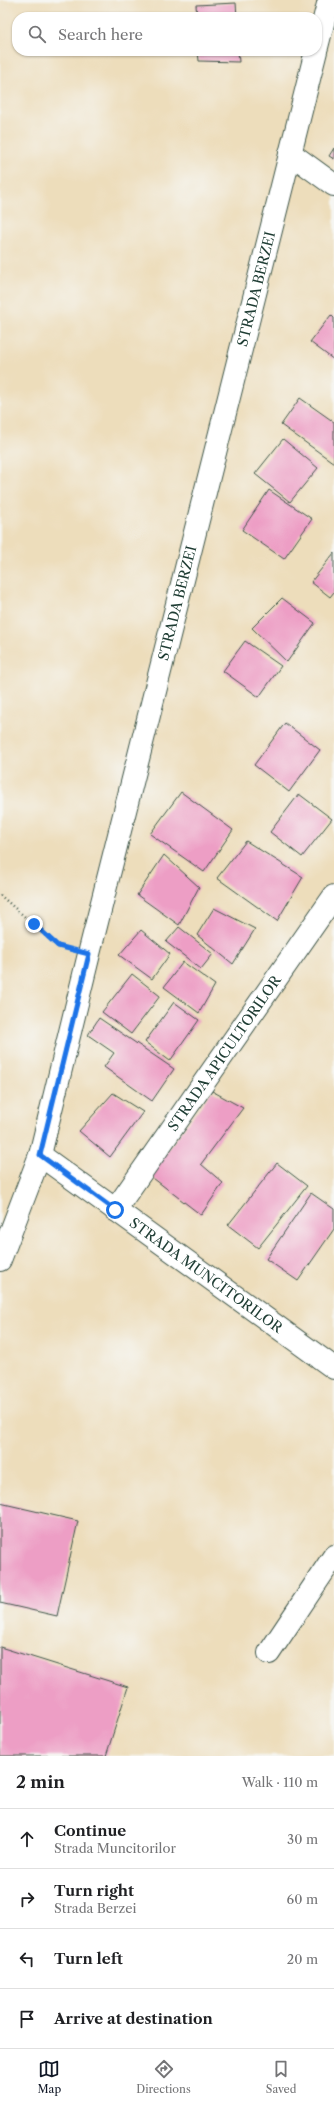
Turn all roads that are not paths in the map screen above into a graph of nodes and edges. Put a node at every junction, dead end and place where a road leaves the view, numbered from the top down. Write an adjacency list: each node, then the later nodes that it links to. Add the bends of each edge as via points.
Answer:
1 (329, 0): 2 (street)
2 (322, 27)
3 (315, 56): 4 (street, STRADA BERZEI)
4 (290, 153): 5 (street); 7 (street, STRADA BERZEI)
5 (334, 185)
6 (334, 896): 8 (street, STRADA APICULTORILOR)
7 (40, 1155): 8 (street, STRADA MUNCITORILOR); 9 (street)
8 (115, 1210): 10 (street, STRADA MUNCITORILOR)
9 (0, 1260)
10 (334, 1368)
11 (334, 1556): 12 (street)
12 (269, 1653)

